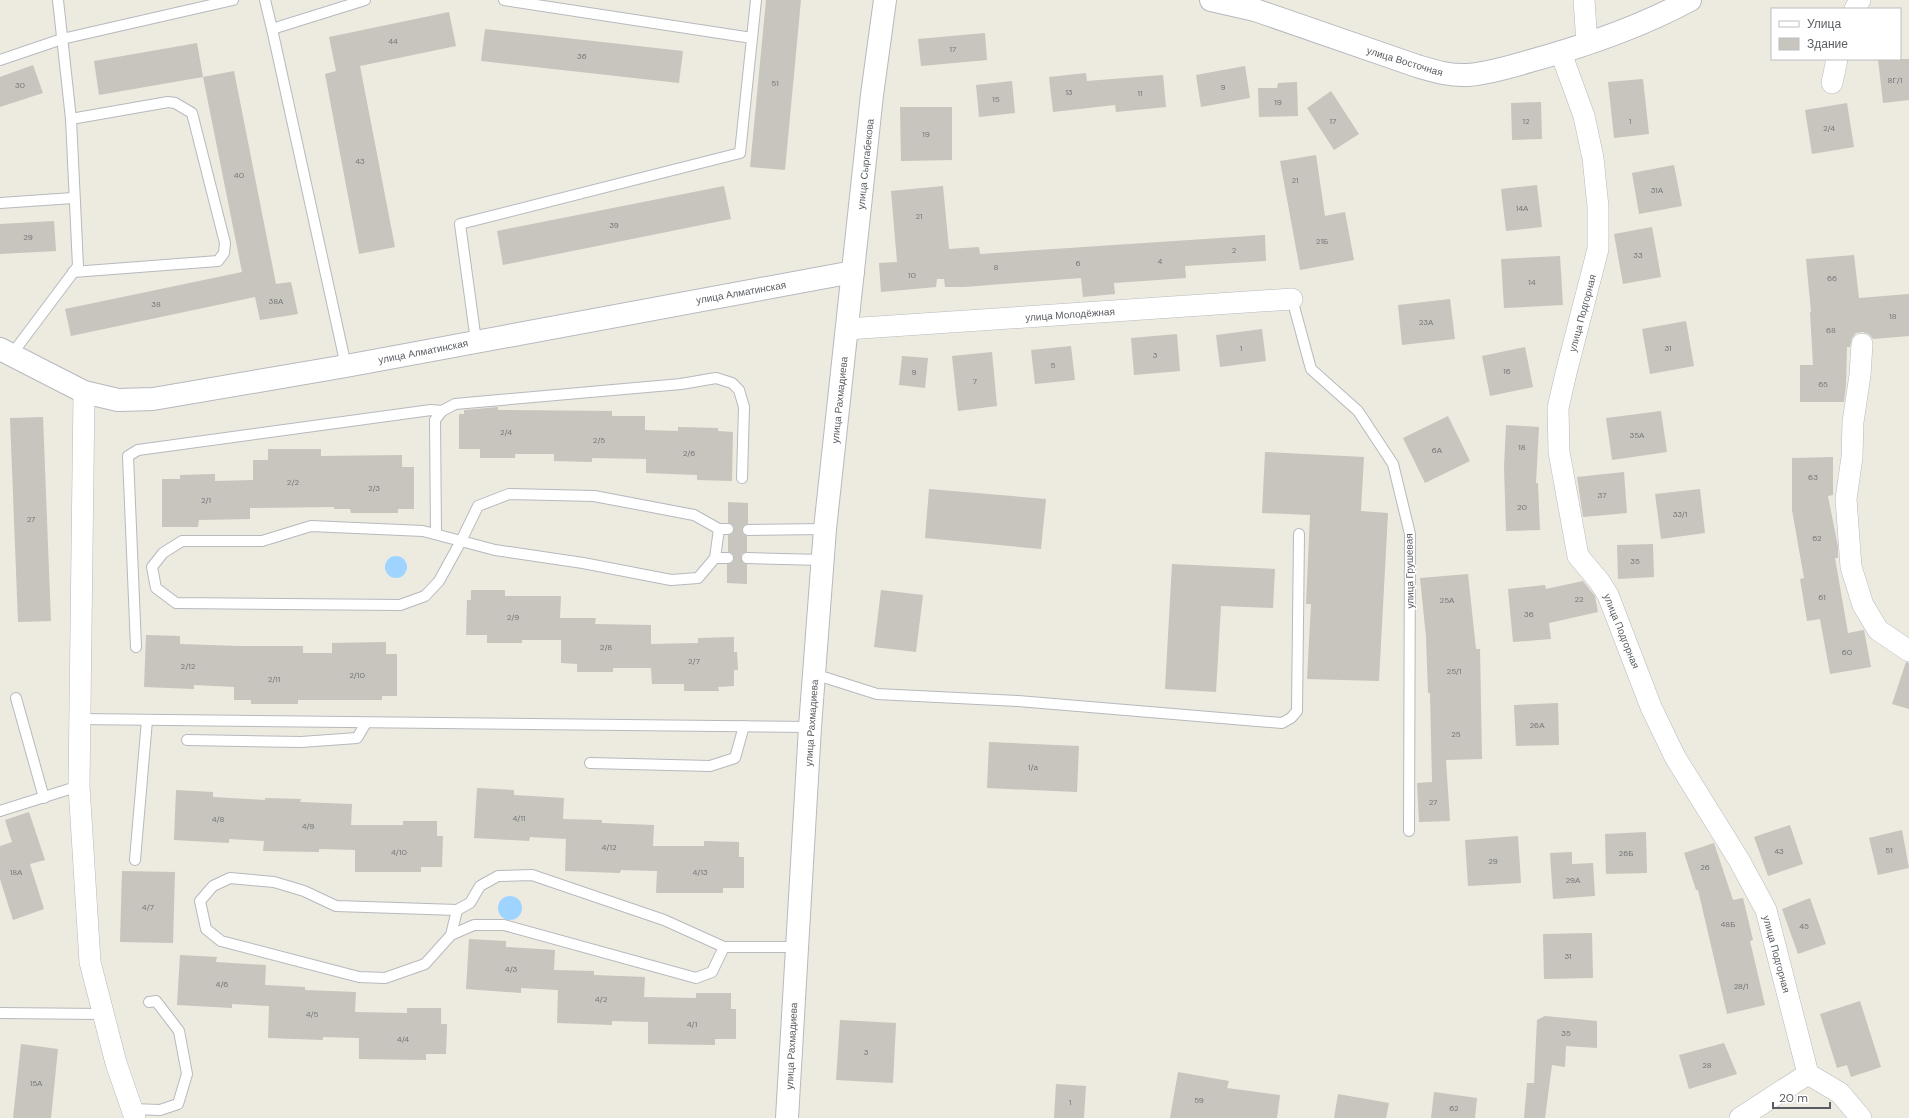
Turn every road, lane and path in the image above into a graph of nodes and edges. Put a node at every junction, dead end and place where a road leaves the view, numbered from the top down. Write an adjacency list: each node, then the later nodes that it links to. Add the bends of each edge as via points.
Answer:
1 (58, 0): 13 (lane)
2 (233, 0): 13 (lane)
3 (265, 0): 11 (lane)
4 (365, 0): 11 (lane)
5 (504, 0): 12 (lane)
6 (756, 0): 12 (lane)
7 (885, 0): 23 (street, улица Сыргабекова)
8 (1211, 0): 15 (street, улица Восточная, via 1255,10 1442,73 1467,75 1492,72)
9 (1584, 0): 14 (street)
10 (1690, 0): 14 (street, улица Восточная, via 1663,15)
11 (272, 29): 29 (lane)
12 (752, 38): 26 (lane, via 740,153 460,224)
13 (62, 39): 16 (lane); 19 (lane)
14 (1587, 44): 15 (street, улица Восточная)
15 (1561, 52): 65 (street, улица Подгорная, via 1584,116 1593,158 1598,207 1598,249 1558,408 1559,452 1578,556 1608,595 1650,707 1672,751 1739,860 1766,910)
16 (0, 60)
17 (1837, 60): 18 (street)
18 (1832, 83)
19 (71, 120): 20 (lane); 22 (lane, via 168,102 175,103 192,113 225,243 224,253 218,261)
20 (73, 198): 21 (lane); 22 (lane, via 78,266)
21 (0, 203)
22 (73, 272): 28 (lane)
23 (853, 272): 25 (street, улица Сыргабекова); 26 (street, улица Алматинская)
24 (1292, 299): 25 (street, улица Молодёжная); 56 (lane, улица Грушевая, via 1311,369 1358,410 1393,464 1410,534)
25 (847, 328): 33 (street, улица Рахмадиева)
26 (476, 341): 29 (street, улица Алматинская)
27 (1862, 344): 43 (street, via 1846,499 1851,567 1863,604 1878,630)
28 (6, 352): 30 (street, улица Алматинская)
29 (346, 366): 30 (street, улица Алматинская, via 153,399 118,400)
30 (84, 392): 46 (street)
31 (442, 411): 32 (lane, via 455,404 681,384 716,378 727,381 739,390 744,407); 35 (lane, via 435,420); 42 (lane, via 432,410 138,450 128,456)
32 (742, 478)
33 (825, 529): 34 (lane); 41 (street, улица Рахмадиева)
34 (748, 530)
35 (436, 534): 37 (lane); 37 (lane, via 423,531 312,526 262,541 182,541 163,552 152,567 156,588 176,603 400,605 425,596 439,581)
36 (1299, 534): 44 (lane, via 1297,711 1282,723 1018,701 877,694)
37 (461, 541): 38 (lane, via 495,550 671,580 698,578); 38 (lane, via 478,506 509,494 594,496 694,515 724,529)
38 (715, 558): 39 (lane)
39 (728, 558)
40 (747, 558): 41 (lane)
41 (823, 560): 44 (street, улица Рахмадиева)
42 (136, 647)
43 (1909, 651)
44 (814, 674): 50 (street, улица Рахмадиева)
45 (16, 698): 54 (lane)
46 (79, 719): 47 (lane); 53 (street)
47 (147, 720): 48 (lane); 57 (lane)
48 (366, 722): 49 (lane); 51 (lane, via 357,738 301,742)
49 (744, 726): 50 (lane); 52 (lane, via 735,758 710,766)
50 (810, 727): 61 (street, улица Рахмадиева)
51 (187, 740)
52 (590, 763)
53 (79, 786): 54 (lane); 64 (street, via 90,962)
54 (44, 798): 55 (lane)
55 (0, 811)
56 (1409, 831)
57 (136, 860)
58 (457, 910): 59 (lane); 59 (lane, via 336,906 304,890 274,882 230,878 213,886 200,901 206,929 221,941 359,977 385,978 425,964); 60 (lane, via 470,903 480,886 498,876 532,875 664,920)
59 (451, 935): 60 (lane, via 474,925 504,925 696,978 712,972)
60 (724, 947): 61 (lane)
61 (797, 947): 67 (street, улица Рахмадиева)
62 (149, 1002): 66 (lane, via 156,1001 179,1031 187,1074 178,1104)
63 (0, 1013): 64 (lane)
64 (102, 1014): 66 (street)
65 (1808, 1074): 68 (street); 69 (street, via 1840,1093)
66 (133, 1114)
67 (787, 1118)
68 (1740, 1118)
69 (1861, 1118)

